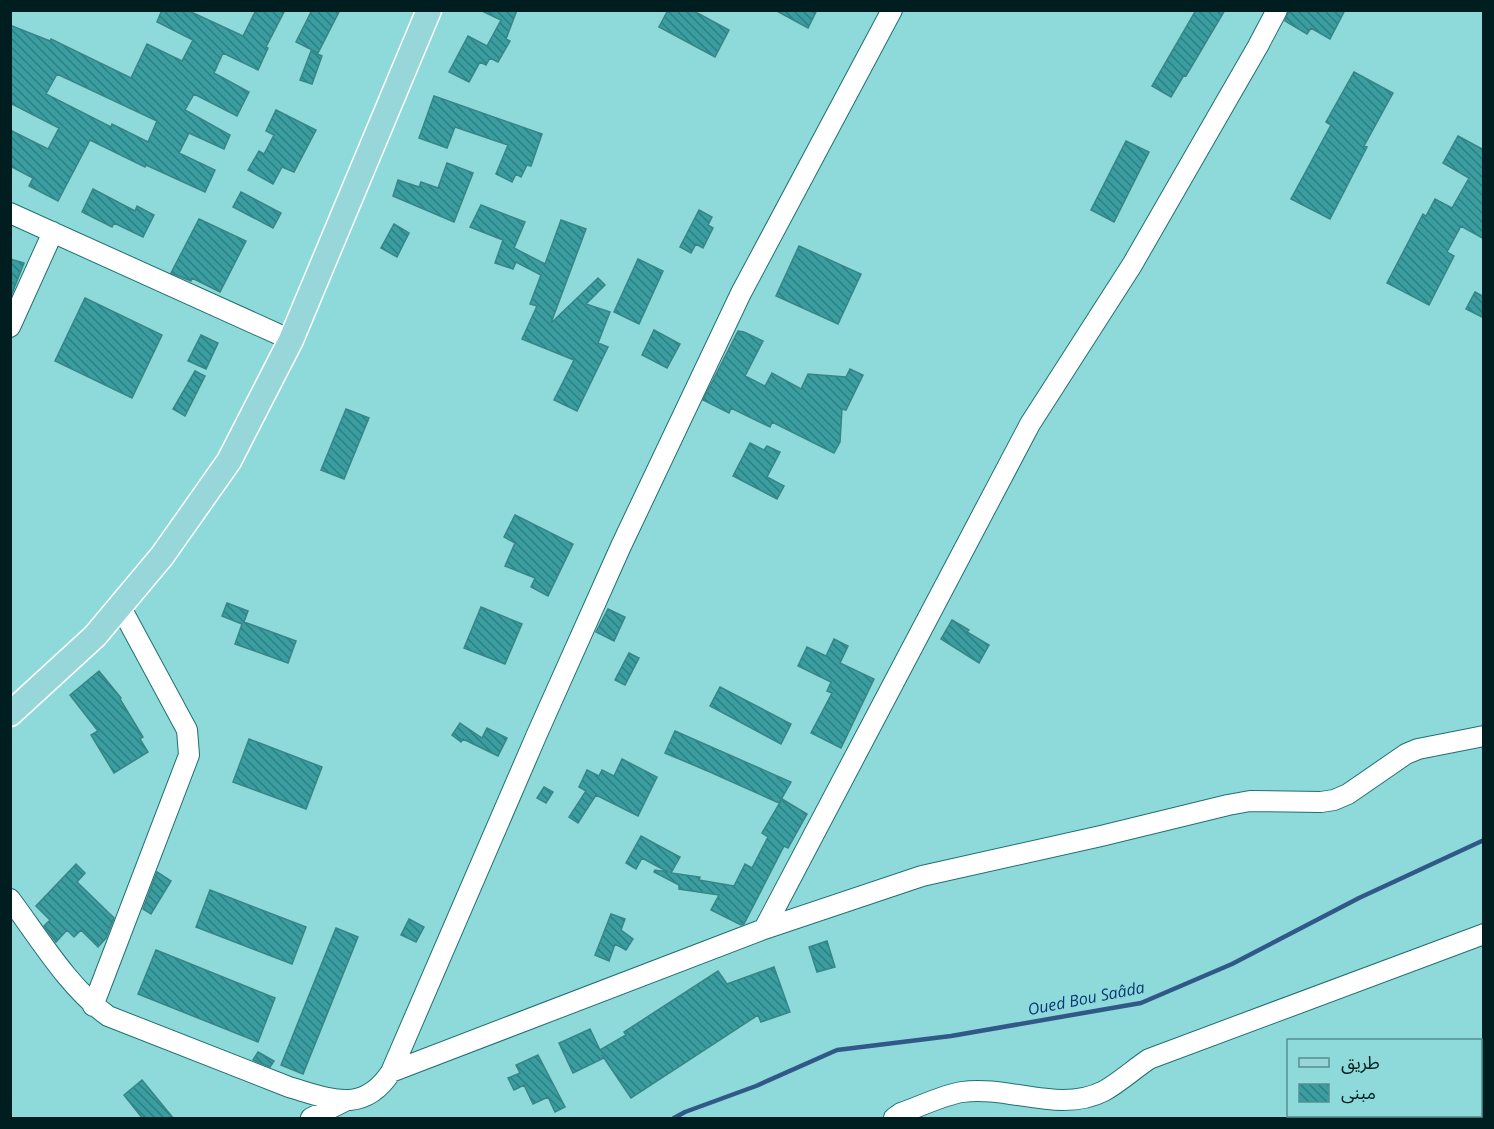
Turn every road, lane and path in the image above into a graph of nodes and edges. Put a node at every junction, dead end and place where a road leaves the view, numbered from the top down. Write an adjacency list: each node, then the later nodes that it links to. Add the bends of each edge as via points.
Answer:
1 (429, 10): 7 (main road)
2 (892, 10): 15 (street, via 741,293 631,525)
3 (1277, 10): 12 (street, via 1132,265 1030,424)
4 (10, 213): 5 (street)
5 (53, 232): 6 (street); 7 (street)
6 (10, 327)
7 (291, 340): 8 (main road, via 229,461 162,556)
8 (120, 606): 9 (main road, via 94,636); 14 (street, via 187,730 189,754)
9 (10, 714)
10 (1484, 736): 12 (street, via 1406,754 1334,800 1228,805 922,876)
11 (10, 899): 14 (street)
12 (764, 929): 15 (street)
13 (1484, 934): 18 (street, via 1149,1059 1103,1091 1071,1100 996,1091 961,1092)
14 (93, 1006): 16 (street, via 108,1016 289,1087)
15 (391, 1072): 16 (street, via 381,1087)
16 (354, 1106): 17 (street)
17 (311, 1119)
18 (894, 1119)

